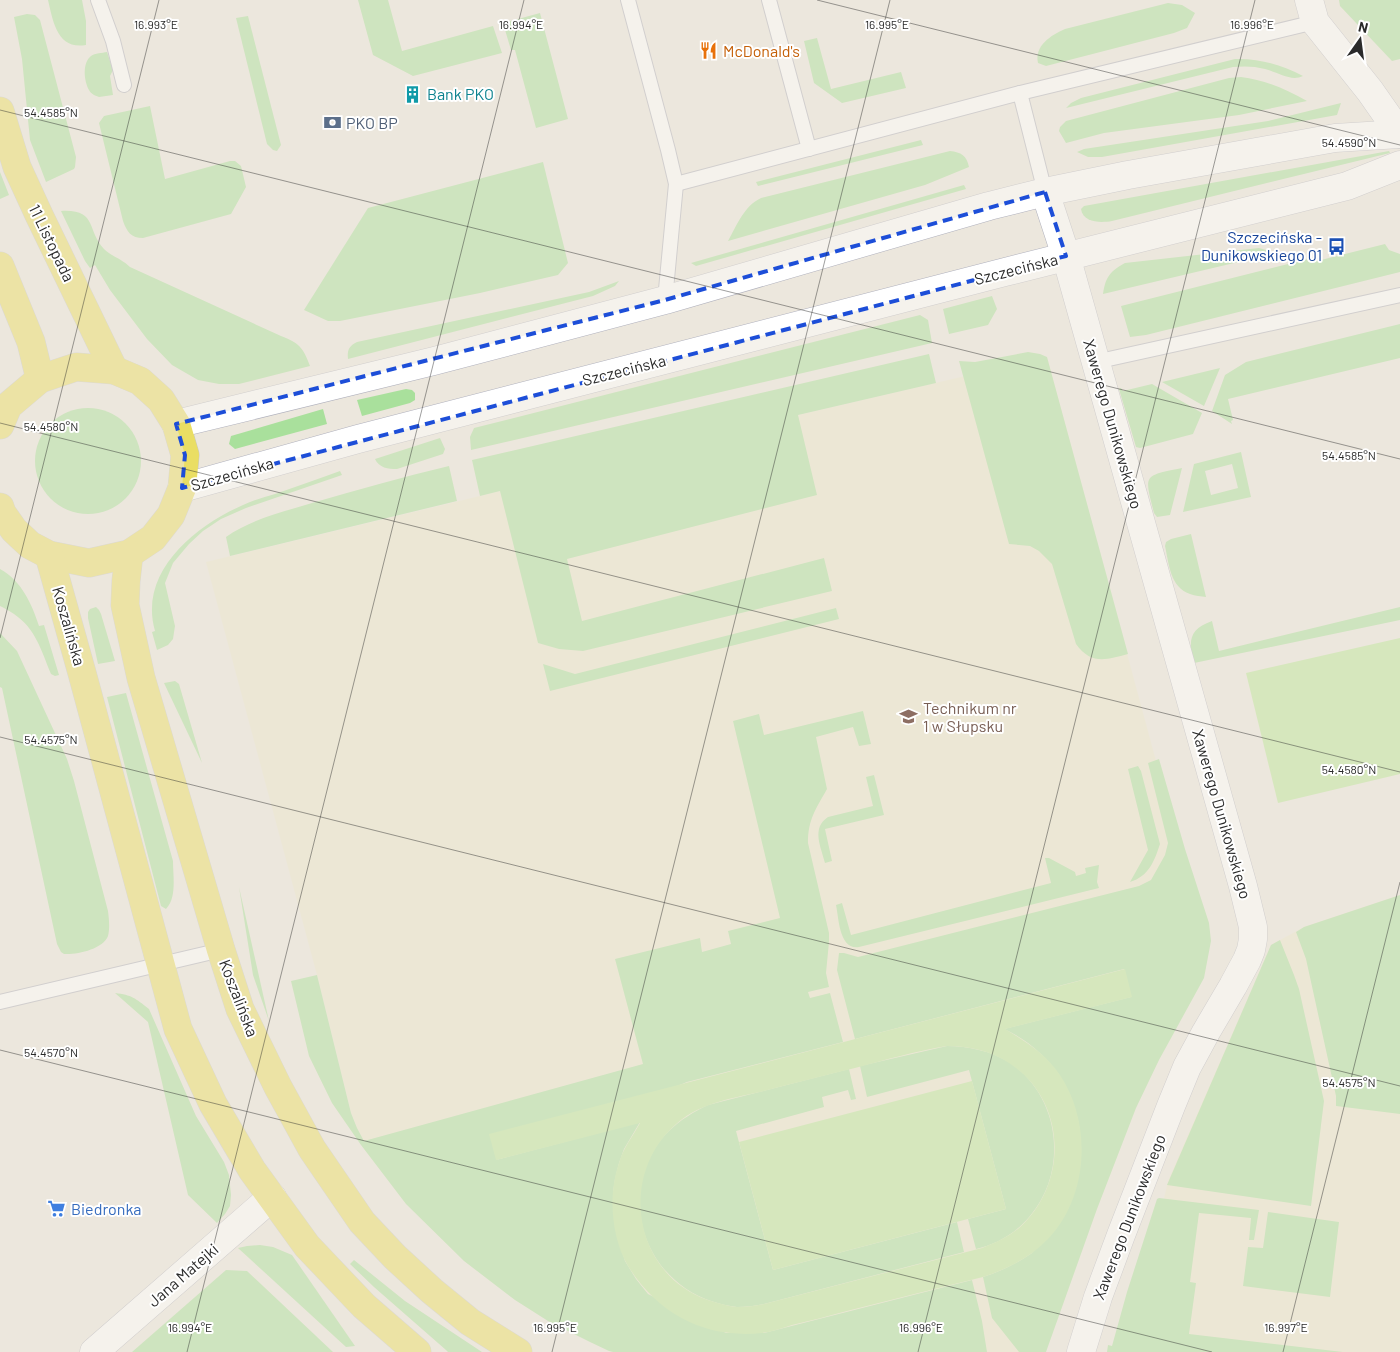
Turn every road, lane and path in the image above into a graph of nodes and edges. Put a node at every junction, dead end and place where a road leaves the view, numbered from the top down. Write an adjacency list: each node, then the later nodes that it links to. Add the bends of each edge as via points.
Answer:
1 (98, 0): 5 (lane)
2 (628, 0): 11 (lane)
3 (769, 0): 9 (lane)
4 (1312, 11): 6 (lane); 8 (street)
5 (124, 86)
6 (1020, 93): 9 (lane); 12 (lane)
7 (0, 111): 18 (main road, 11 Listopada, via 17,167)
8 (1400, 134): 12 (street, via 1335,138)
9 (809, 149): 11 (lane)
10 (1400, 165): 13 (street, Szczecińska, via 1347,186)
11 (676, 184): 16 (lane)
12 (1045, 192): 13 (street, Szczecińska); 16 (street)
13 (1066, 256): 17 (street, Xawerego Dunikowskiego); 22 (street, Szczecińska, via 358,439)
14 (0, 266): 19 (main road, via 31,342)
15 (1400, 295): 17 (lane)
16 (664, 300): 20 (street)
17 (1096, 362): 33 (street, Xawerego Dunikowskiego, via 1247,901 1253,939 1247,960 1187,1067 1174,1098 1098,1297)
18 (114, 370): 19 (main road, via 76,367); 20 (main road, via 140,382 161,400)
19 (40, 379): 21 (main road, via 8,406)
20 (176, 424): 22 (main road, via 185,455)
21 (0, 425)
22 (182, 488): 24 (main road, via 171,515 153,538)
23 (0, 507): 25 (main road, via 14,530 30,545)
24 (128, 554): 25 (main road, via 88,563); 26 (main road, Koszalińska, via 125,605 136,660)
25 (49, 555): 27 (main road, Koszalińska)
26 (222, 950): 27 (lane); 32 (main road, Koszalińska, via 240,1009 278,1087 312,1149 362,1222 432,1291 470,1322)
27 (160, 965): 28 (lane); 29 (main road, Koszalińska, via 178,1029 213,1104)
28 (0, 1002)
29 (272, 1197): 30 (street, Jana Matejki); 31 (main road, Koszalińska, via 307,1246 364,1306)
30 (94, 1352)
31 (417, 1352)
32 (518, 1352)
33 (1081, 1352)

